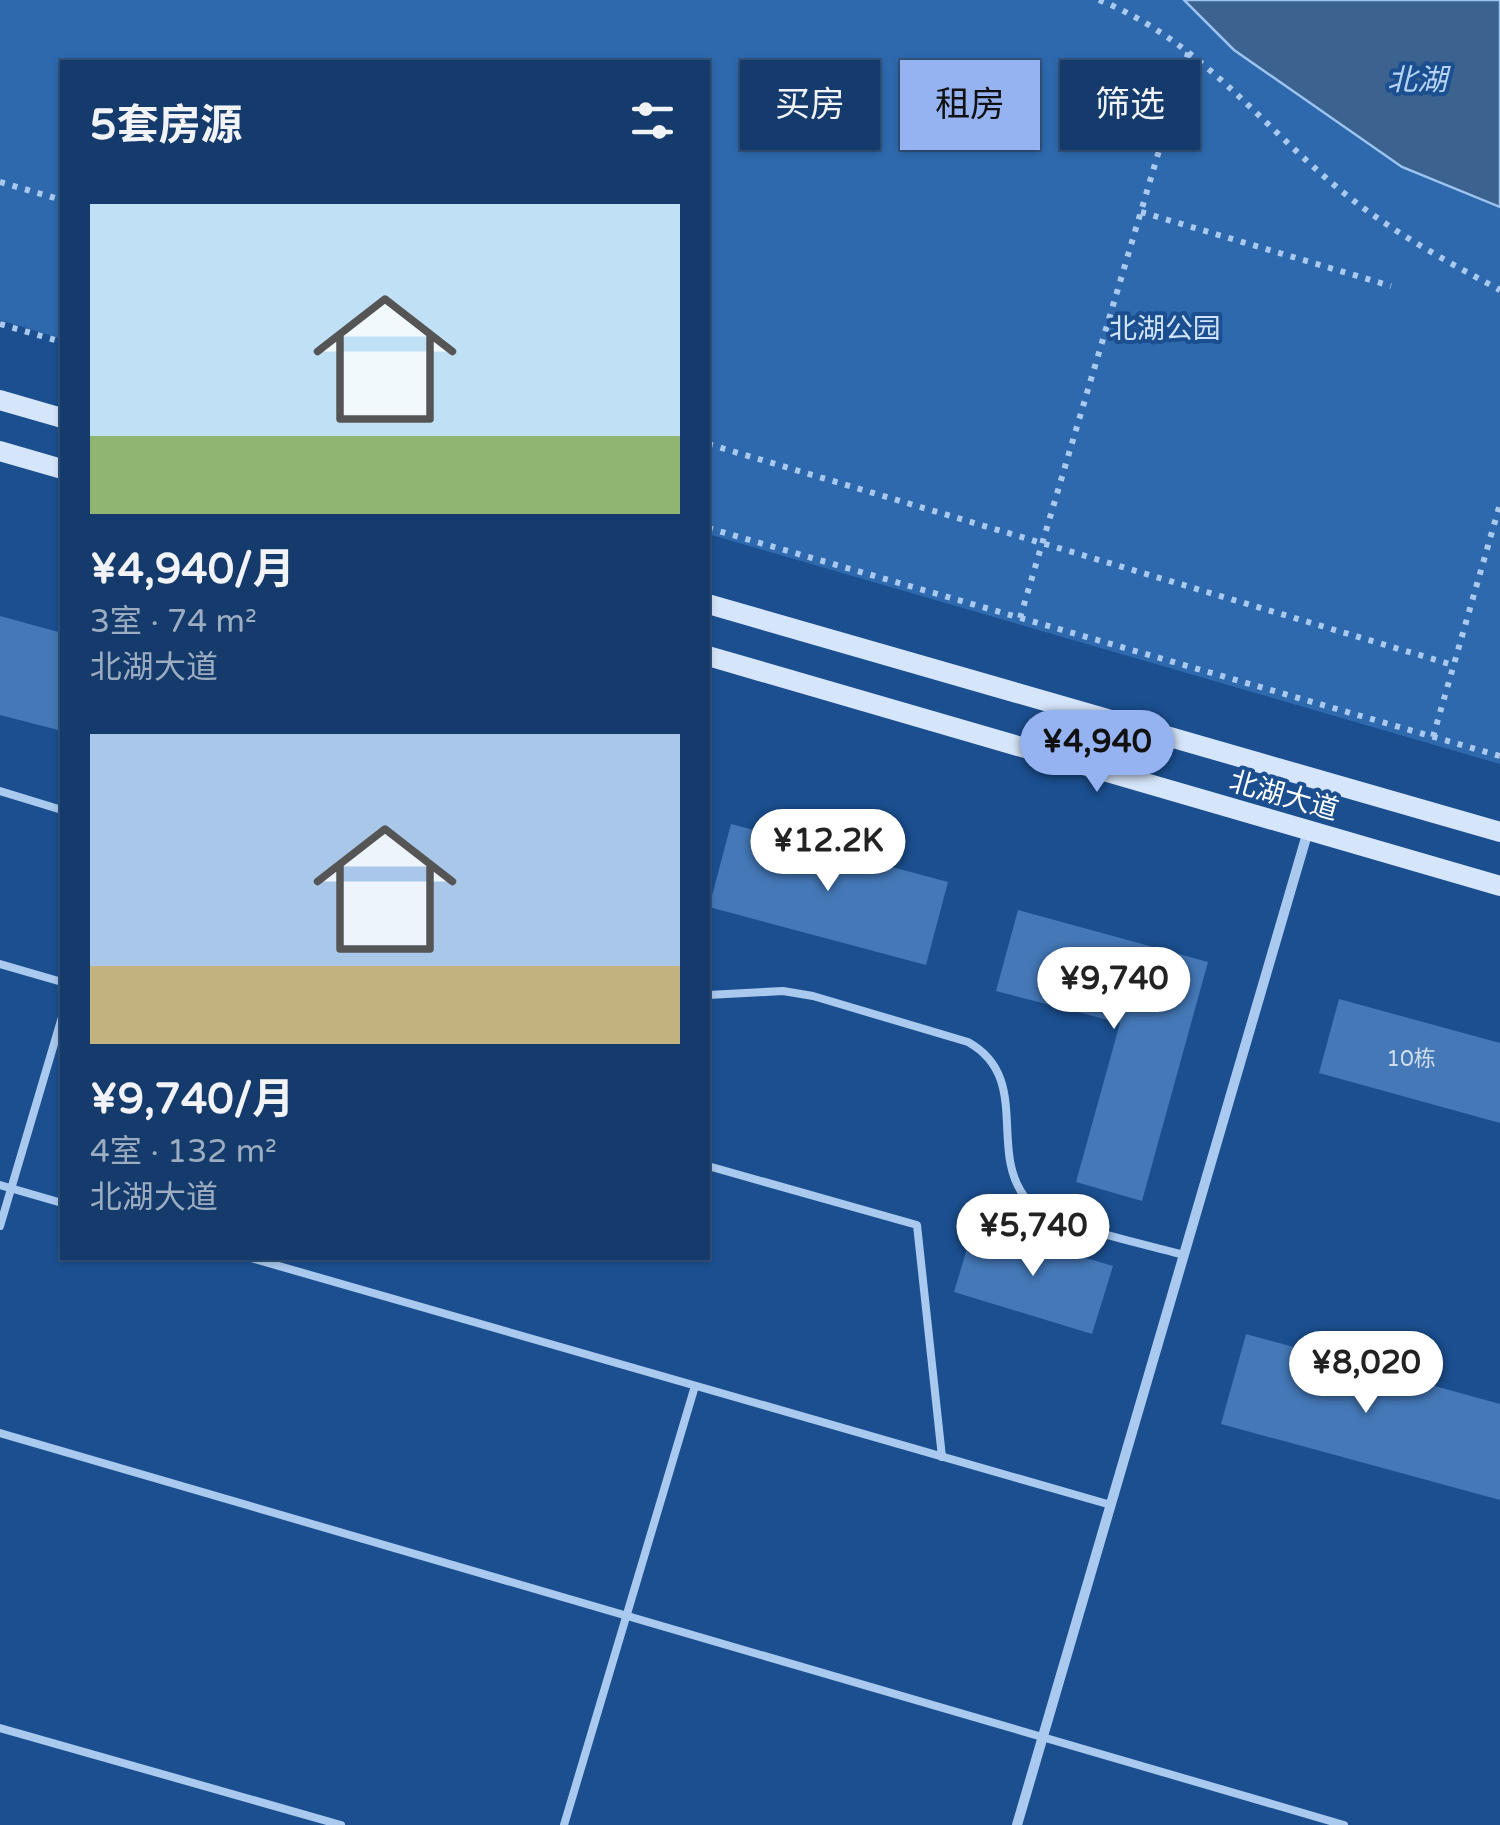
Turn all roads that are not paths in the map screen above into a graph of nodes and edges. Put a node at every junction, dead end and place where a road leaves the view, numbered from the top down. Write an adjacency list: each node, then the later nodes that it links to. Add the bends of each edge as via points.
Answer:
1 (0, 400): 2 (main road)
2 (60, 417)
3 (0, 451): 4 (main road)
4 (60, 468)
5 (710, 605): 10 (main road, 北湖大道)
6 (710, 657): 9 (main road, 北湖大道)
7 (0, 792): 8 (lane)
8 (60, 809)
9 (1308, 830): 11 (main road, 北湖大道); 21 (street)
10 (1500, 832)
11 (1500, 886)
12 (0, 964): 13 (lane)
13 (60, 981)
14 (710, 995): 21 (lane, via 784,990 968,1042 988,1054 1001,1074 1015,1174 1025,1197 1044,1212)
15 (60, 1024): 18 (lane)
16 (710, 1167): 25 (lane, via 917,1225)
17 (0, 1185): 18 (lane)
18 (12, 1188): 19 (lane); 20 (lane)
19 (60, 1202)
20 (0, 1226)
21 (1184, 1255): 26 (street)
22 (258, 1260): 23 (lane)
23 (694, 1386): 25 (lane); 27 (lane)
24 (0, 1433): 27 (lane)
25 (942, 1457): 26 (lane)
26 (1111, 1506): 29 (street)
27 (627, 1614): 29 (lane); 31 (lane)
28 (0, 1728): 30 (lane)
29 (1043, 1736): 32 (street); 33 (lane)
30 (341, 1825)
31 (564, 1825)
32 (1018, 1825)
33 (1344, 1825)

